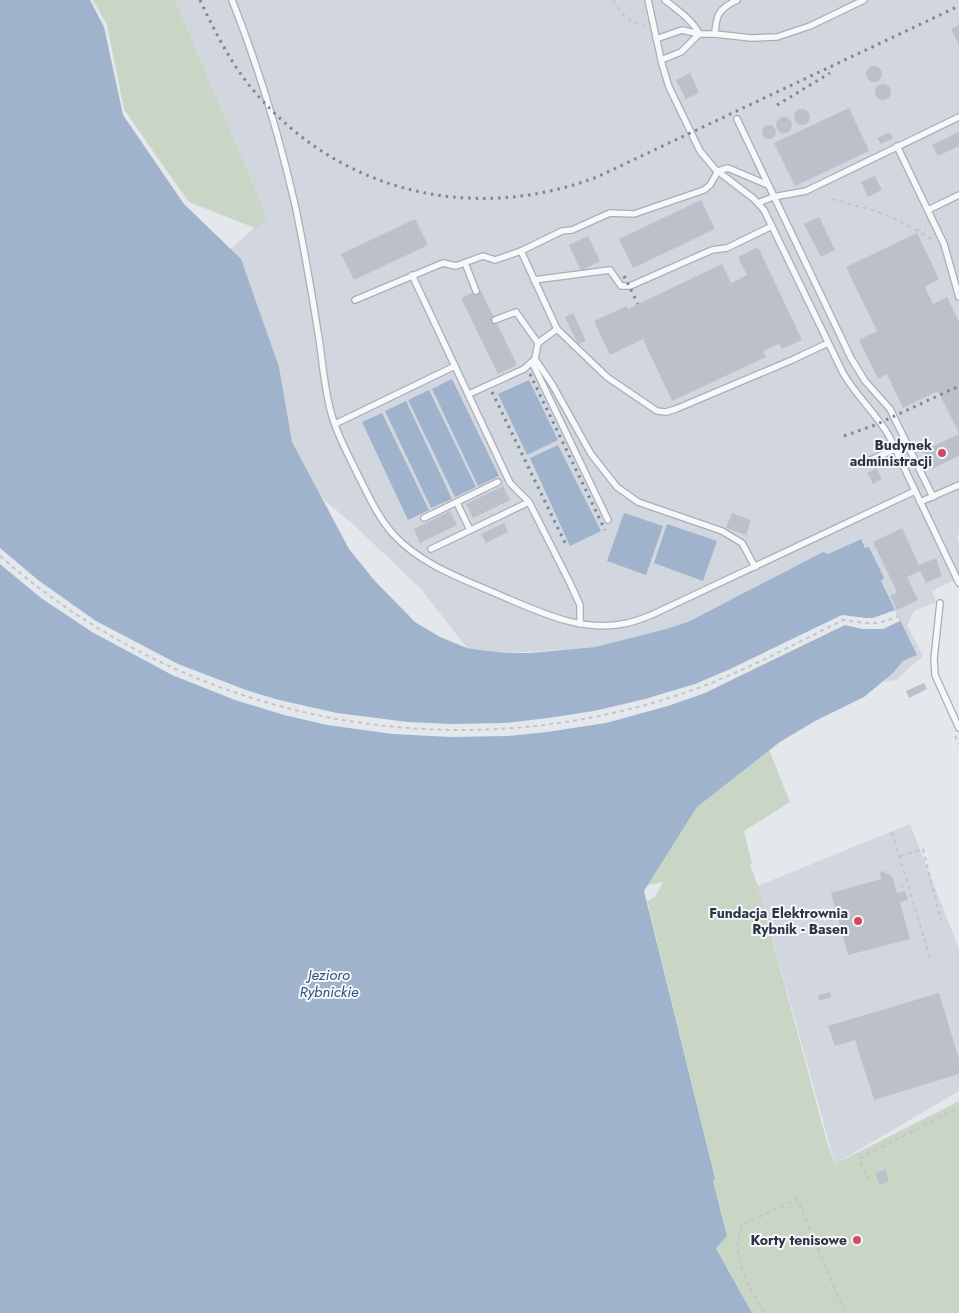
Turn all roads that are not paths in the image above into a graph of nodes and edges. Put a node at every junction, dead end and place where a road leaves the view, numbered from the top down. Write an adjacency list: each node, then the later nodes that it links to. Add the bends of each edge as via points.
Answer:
1 (232, 0): 34 (lane, via 267,98 289,178)
2 (648, 0): 8 (lane)
3 (665, 0): 6 (lane)
4 (737, 0): 7 (lane, via 718,15)
5 (864, 0): 7 (lane, via 787,34 758,38)
6 (699, 34): 7 (lane); 8 (lane, via 682,30); 9 (lane, via 680,52)
7 (715, 34)
8 (656, 39): 9 (lane)
9 (661, 60): 13 (lane, via 669,87 695,142)
10 (959, 117): 12 (lane)
11 (737, 119): 14 (lane)
12 (898, 146): 16 (lane, via 806,191); 18 (lane)
13 (718, 171): 14 (lane, via 728,168); 17 (lane); 20 (lane, via 704,190 634,214 610,213)
14 (768, 185): 16 (lane)
15 (959, 195): 18 (lane)
16 (773, 197): 17 (lane); 37 (lane, via 852,358 865,381 890,409)
17 (758, 203): 19 (lane)
18 (928, 210): 25 (lane, via 944,244)
19 (772, 226): 23 (lane, via 728,248 712,250 630,286 621,286 610,270); 30 (lane)
20 (521, 251): 21 (lane, via 496,260 483,256); 23 (lane)
21 (465, 263): 22 (lane, via 456,266 443,263); 24 (lane)
22 (412, 275): 26 (lane); 32 (lane)
23 (534, 280): 28 (lane)
24 (476, 291)
25 (959, 297)
26 (355, 300)
27 (496, 320): 29 (lane, via 516,312)
28 (557, 329): 29 (lane); 30 (lane, via 606,377 657,411 666,412)
29 (538, 343): 31 (lane)
30 (828, 343): 35 (lane, via 848,382 878,418)
31 (534, 361): 33 (lane, via 524,369); 46 (lane); 49 (lane, via 552,384 591,454 617,486 638,502 722,531 742,543)
32 (455, 366): 33 (lane); 34 (lane)
33 (469, 394): 42 (lane, via 510,483)
34 (335, 424): 52 (lane, via 377,511 402,543 424,560 463,579 544,614)
35 (895, 449): 36 (lane); 40 (lane)
36 (866, 462)
37 (921, 472): 40 (lane); 41 (lane)
38 (498, 482): 44 (lane)
39 (959, 485): 41 (lane)
40 (914, 489): 43 (lane); 49 (lane)
41 (933, 497): 43 (lane)
42 (530, 502): 47 (lane); 52 (lane, via 577,598)
43 (920, 502): 50 (lane)
44 (457, 503): 45 (lane); 47 (lane)
45 (424, 518)
46 (608, 520)
47 (470, 530): 48 (lane)
48 (431, 548)
49 (755, 567): 52 (lane, via 636,620 609,626)
50 (959, 584)
51 (940, 603): 53 (lane, via 935,674)
52 (580, 624)
53 (959, 728)

